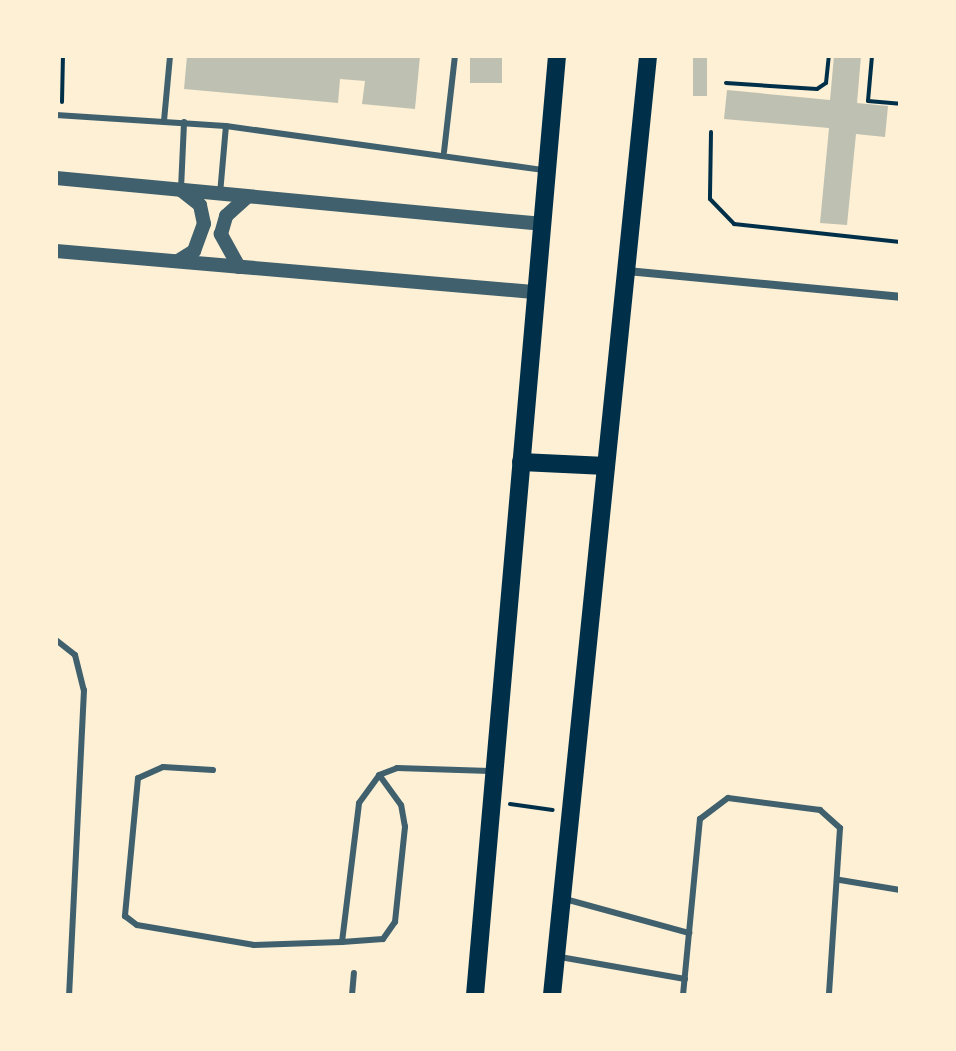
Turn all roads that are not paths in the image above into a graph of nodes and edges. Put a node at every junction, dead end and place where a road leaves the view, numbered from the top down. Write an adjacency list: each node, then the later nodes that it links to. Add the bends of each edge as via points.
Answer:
1 (170, 56): 6 (lane)
2 (455, 56): 9 (lane)
3 (557, 56): 10 (main road)
4 (648, 56): 19 (main road)
5 (59, 114): 6 (lane)
6 (164, 121): 7 (lane)
7 (184, 122): 8 (lane); 12 (lane)
8 (226, 126): 9 (lane); 13 (lane)
9 (444, 152): 10 (lane)
10 (547, 170): 15 (main road)
11 (56, 178): 12 (street)
12 (181, 189): 13 (street); 17 (street, via 195,197 204,224 194,251)
13 (220, 194): 14 (street)
14 (247, 197): 15 (street); 18 (street, via 226,216 221,234)
15 (541, 224): 20 (main road)
16 (56, 251): 17 (street)
17 (178, 261): 18 (street)
18 (239, 267): 20 (street)
19 (626, 271): 21 (street); 23 (main road)
20 (536, 292): 22 (main road)
21 (900, 297)
22 (521, 462): 23 (main road); 26 (main road)
23 (606, 466): 30 (main road)
24 (56, 640): 36 (lane, via 75,655 84,690)
25 (213, 770): 32 (lane, via 163,767 138,778 125,916 137,925 254,945)
26 (494, 771): 27 (lane, via 397,768); 38 (main road)
27 (379, 775): 32 (lane, via 359,803); 32 (lane, via 401,805 405,827 395,922 383,939)
28 (840, 880): 29 (lane); 31 (lane, via 844,840 831,817 716,801 700,819); 41 (lane)
29 (900, 890)
30 (561, 898): 31 (lane); 33 (main road)
31 (689, 933): 35 (lane)
32 (342, 942)
33 (556, 956): 35 (lane); 39 (main road)
34 (354, 973): 37 (lane)
35 (685, 979): 40 (lane)
36 (69, 995)
37 (352, 995)
38 (475, 995)
39 (552, 995)
40 (683, 995)
41 (829, 995)

